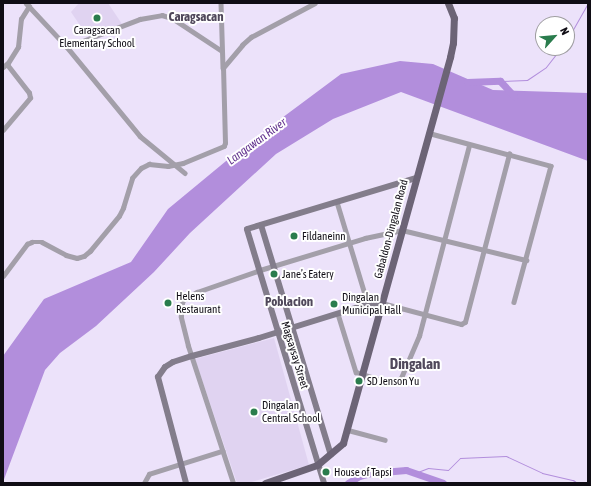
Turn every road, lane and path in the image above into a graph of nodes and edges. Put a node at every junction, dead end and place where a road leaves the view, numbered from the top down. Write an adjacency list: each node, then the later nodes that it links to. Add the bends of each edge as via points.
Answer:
1 (221, 3): 6 (street)
2 (315, 3): 8 (street, via 251,37)
3 (448, 3): 10 (main road, Gabaldon-Dingalan Road, via 454,18 453,43)
4 (28, 4): 5 (street); 7 (street, via 21,19 19,45)
5 (66, 47): 6 (street, via 151,16 162,15 172,18); 13 (street, via 140,136)
6 (222, 51): 8 (street)
7 (5, 66): 9 (street, via 29,93 30,98)
8 (224, 68): 13 (street, via 224,146)
9 (3, 130)
10 (429, 133): 11 (street); 15 (main road, Gabaldon-Dingalan Road)
11 (469, 145): 12 (street); 19 (street)
12 (509, 154): 21 (street); 22 (street, via 551,166)
13 (175, 165): 14 (street); 25 (street, via 149,164 136,172 119,216 84,256 77,258 42,242 32,242 27,244)
14 (184, 173)
15 (416, 178): 16 (street); 18 (main road, Gabaldon-Dingalan Road)
16 (337, 202): 17 (street); 20 (street)
17 (261, 225): 23 (street, Magsaysay Street); 24 (street, Magsaysay Street, via 247,229)
18 (402, 230): 19 (street); 20 (street); 27 (main road, Gabaldon-Dingalan Road)
19 (443, 240): 21 (street); 30 (street)
20 (351, 243): 23 (street); 28 (street)
21 (484, 250): 22 (street); 30 (street, via 465,322 461,324)
22 (526, 260): 26 (street)
23 (274, 266): 24 (street); 31 (street, Magsaysay Street)
24 (260, 270): 32 (street, Magsaysay Street); 33 (street, via 197,292 184,300 181,317)
25 (3, 276)
26 (514, 302)
27 (382, 303): 28 (street); 30 (street); 34 (main road, Gabaldon-Dingalan Road)
28 (368, 304): 29 (street)
29 (338, 314): 31 (street); 34 (street, via 353,366 356,372)
30 (424, 314): 34 (street, via 401,378 394,383)
31 (292, 327): 32 (street); 38 (street, Magsaysay Street)
32 (277, 332): 33 (street); 40 (street, Magsaysay Street)
33 (192, 356): 37 (street); 39 (street, via 168,364 158,377)
34 (361, 374): 35 (main road, Gabaldon-Dingalan Road)
35 (348, 430): 36 (street); 38 (main road, Gabaldon-Dingalan Road, via 343,444)
36 (385, 440)
37 (222, 451): 39 (street); 44 (street)
38 (330, 455): 40 (main road, Gabaldon-Dingalan Road)
39 (181, 463): 42 (street, via 149,474); 43 (street)
40 (318, 465): 41 (main road, Gabaldon-Dingalan Road); 46 (street, Magsaysay Street)
41 (278, 481): 45 (main road, Gabaldon-Dingalan Road)
42 (144, 483)
43 (186, 483)
44 (233, 483)
45 (265, 483)
46 (324, 483)

